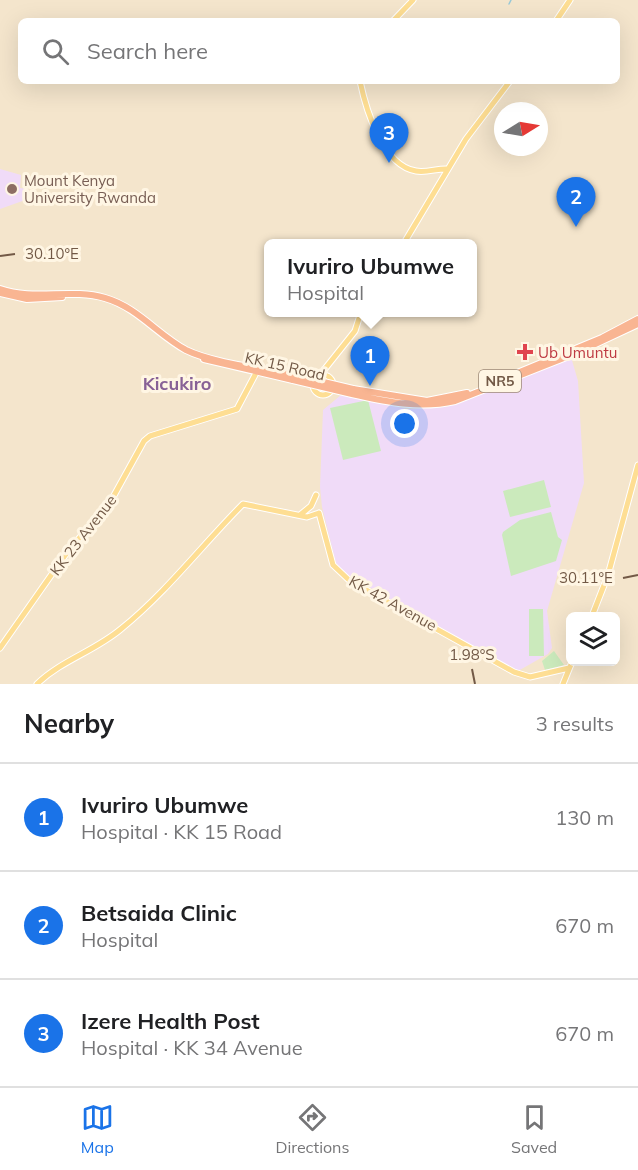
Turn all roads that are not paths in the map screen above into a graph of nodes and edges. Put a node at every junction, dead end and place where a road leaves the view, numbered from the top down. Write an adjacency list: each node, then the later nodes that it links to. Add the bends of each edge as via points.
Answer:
1 (413, 0): 3 (main road)
2 (570, 0): 4 (main road)
3 (396, 18)
4 (557, 18)
5 (361, 84): 7 (main road, via 370,117 398,164 416,171)
6 (508, 84): 7 (main road)
7 (448, 169): 8 (main road)
8 (406, 239)
9 (0, 291): 13 (highway, KK 15 Road / NR5, via 40,299 70,296 106,301 129,311 189,351)
10 (359, 317): 14 (main road, via 355,331)
11 (638, 319): 21 (highway, KK 15 Road / NR5, via 602,338 465,394 427,401)
12 (638, 324): 22 (highway, KK 15 Road / NR5, via 461,399 438,405)
13 (243, 366): 15 (highway); 16 (highway); 20 (highway, KK 15 Road / NR5, bridge)
14 (328, 367): 16 (main road); 17 (main road)
15 (255, 375): 18 (highway); 30 (main road, KK 23 Avenue, via 237,410 144,441 112,499 66,554)
16 (318, 377): 17 (main road, via 326,374); 18 (main road)
17 (331, 379): 19 (main road); 21 (highway)
18 (314, 388): 19 (main road, via 320,395)
19 (329, 391): 22 (highway)
20 (353, 391): 21 (highway, KK 15 Road / NR5); 22 (highway, KK 15 Road / NR5)
21 (389, 396)
22 (393, 402)
23 (638, 465): 29 (main road)
24 (316, 495): 26 (main road)
25 (319, 513): 26 (main road); 27 (main road); 28 (main road, KK 42 Avenue)
26 (300, 515): 27 (main road); 32 (main road, via 243,504 194,559 121,629 52,670)
27 (307, 517): 28 (main road)
28 (322, 524): 31 (main road, KK 42 Avenue, via 333,565 360,587 514,672 530,677)
29 (594, 612)
30 (0, 648)
31 (569, 668): 33 (main road)
32 (37, 684)
33 (563, 684)

